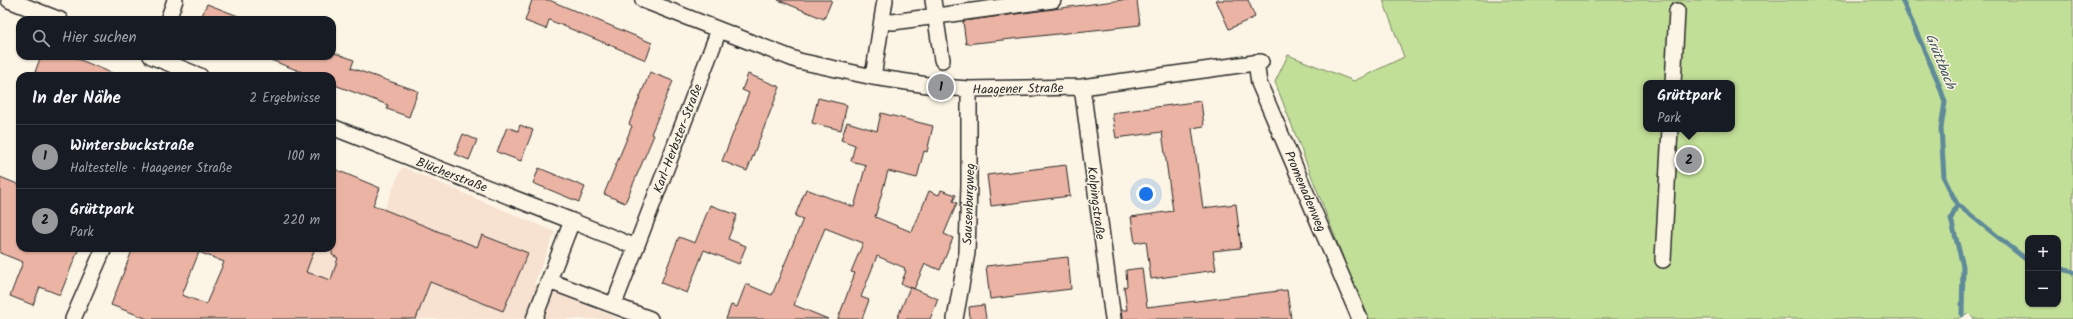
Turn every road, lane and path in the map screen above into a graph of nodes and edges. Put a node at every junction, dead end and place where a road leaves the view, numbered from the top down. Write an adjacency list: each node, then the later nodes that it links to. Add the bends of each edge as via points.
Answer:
1 (9, 0): 8 (street)
2 (175, 0): 9 (street)
3 (643, 0): 12 (street, Haagener Straße)
4 (885, 0): 11 (street)
5 (933, 0): 10 (street)
6 (1053, 0): 10 (street)
7 (1677, 11): 18 (street)
8 (50, 16)
9 (169, 16)
10 (935, 16): 11 (street, via 893,22); 14 (street)
11 (882, 20): 17 (street)
12 (719, 30): 17 (street, Haagener Straße, via 799,61); 24 (street, Karl-Herbster-Straße)
13 (160, 60): 16 (street)
14 (942, 60)
15 (1259, 62): 19 (street, Haagener Straße); 34 (street, Promenadenweg, via 1259,83)
16 (179, 72)
17 (873, 77): 20 (street, Haagener Straße)
18 (1673, 80)
19 (1082, 87): 20 (street, Haagener Straße); 33 (street, Kolpingstraße)
20 (969, 89): 32 (street, Sausenburgweg, via 970,184 967,253)
21 (336, 129): 23 (street, Blücherstraße)
22 (1670, 132): 26 (street)
23 (572, 220): 24 (street, Blücherstraße); 27 (street)
24 (636, 247): 28 (street, Karl-Herbster-Straße)
25 (102, 252): 29 (street)
26 (1663, 260)
27 (548, 281): 28 (street); 30 (street)
28 (614, 304): 31 (street)
29 (73, 319)
30 (534, 319)
31 (650, 319)
32 (955, 319)
33 (1112, 319)
34 (1360, 319)

